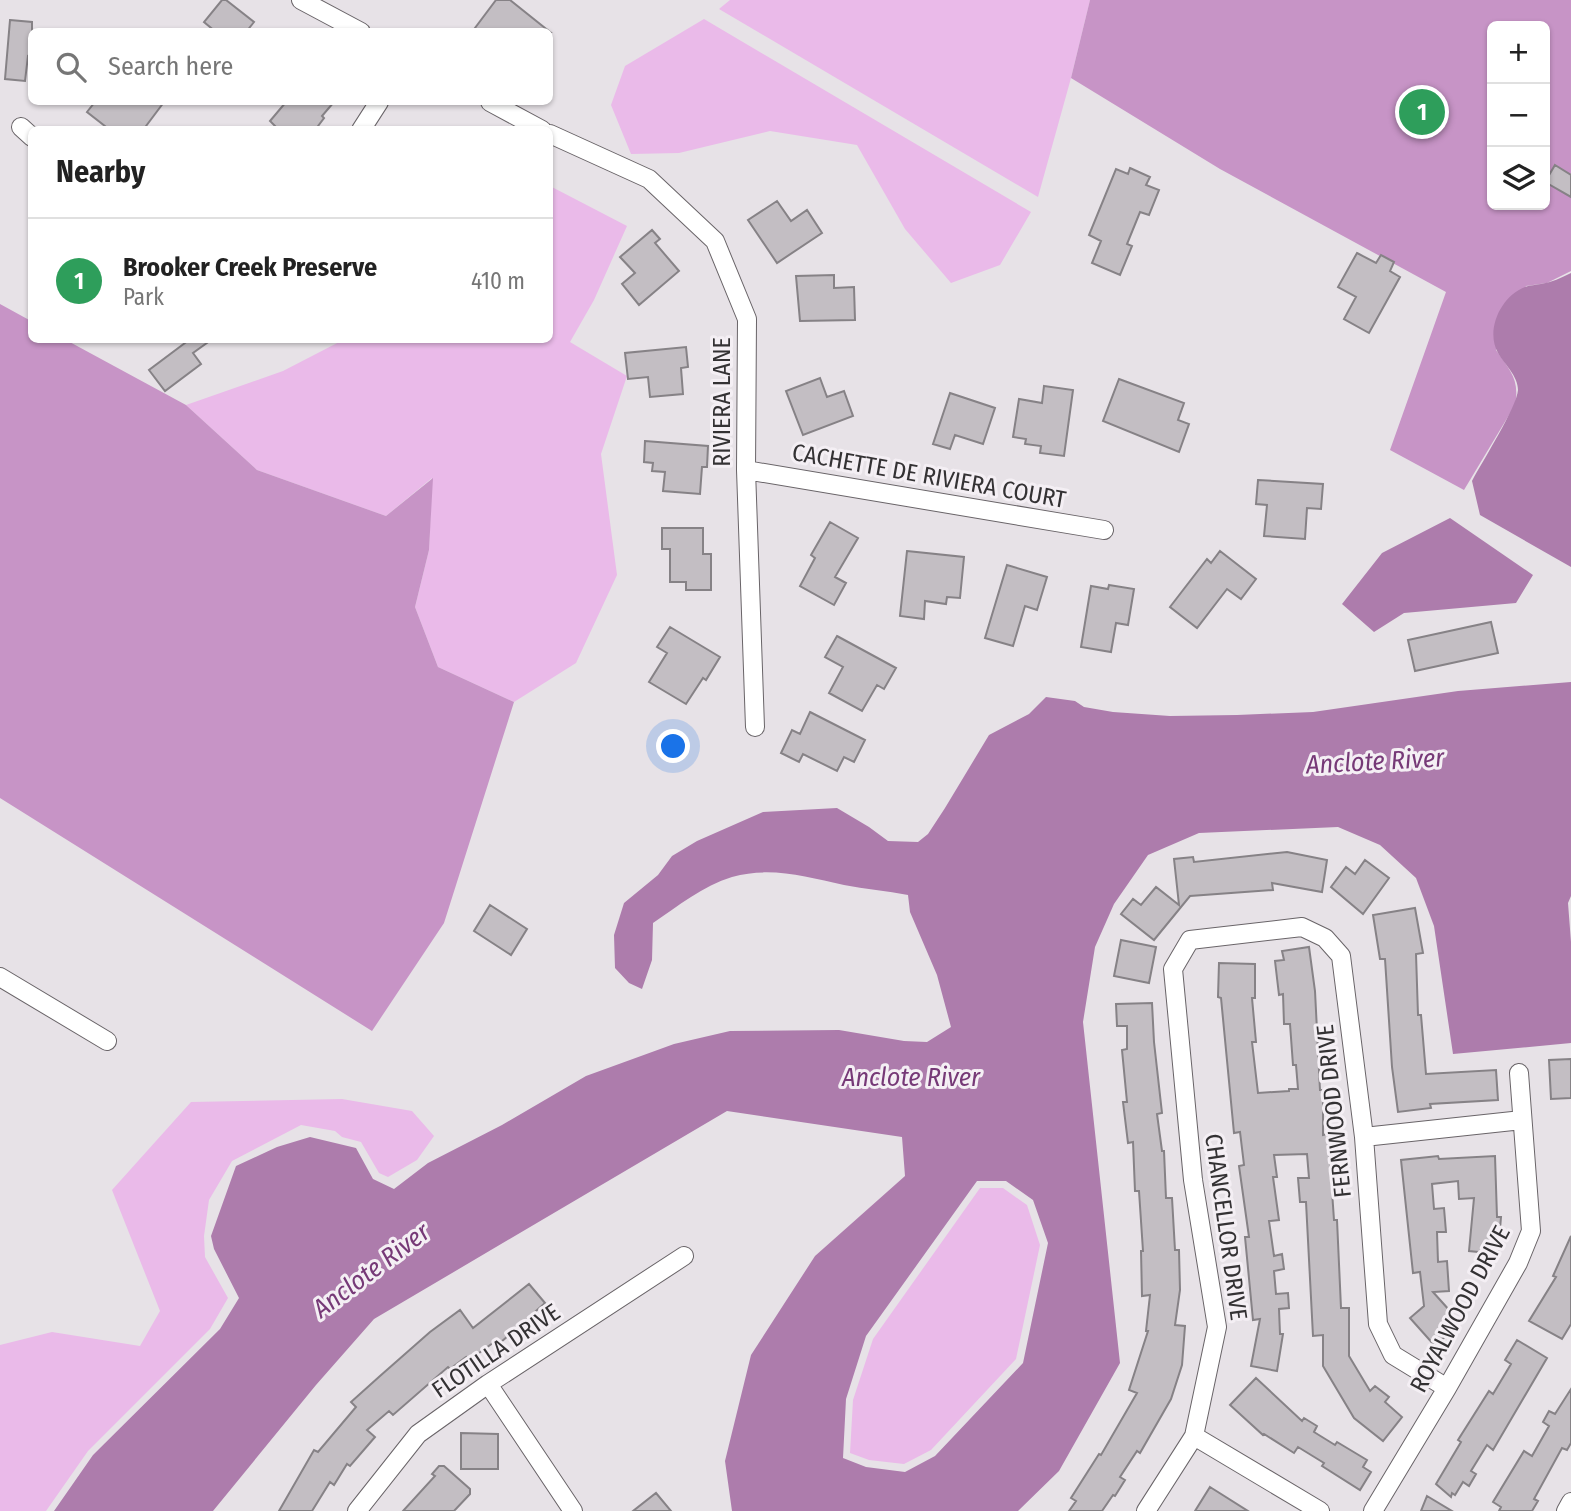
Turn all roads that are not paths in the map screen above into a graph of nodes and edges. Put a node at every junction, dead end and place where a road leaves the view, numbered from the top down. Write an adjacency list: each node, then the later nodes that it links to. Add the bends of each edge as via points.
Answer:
1 (301, 0): 2 (street)
2 (354, 28)
3 (377, 105): 5 (street)
4 (496, 105): 6 (street)
5 (364, 126)
6 (535, 126)
7 (553, 135): 8 (street, RIVIERA LANE, via 649,179 715,241 747,319)
8 (746, 470): 9 (street, CACHETTE DE RIVIERA COURT); 10 (street, RIVIERA LANE)
9 (1104, 530)
10 (755, 727)
11 (1190, 940): 16 (street, FERNWOOD DRIVE, via 1302,927 1325,938 1341,956); 20 (street, CHANCELLOR DRIVE, via 1173,969 1193,1180 1217,1327)
12 (0, 977): 13 (street)
13 (107, 1041)
14 (1519, 1073): 15 (street, ROYALWOOD DRIVE)
15 (1522, 1120): 16 (street); 19 (street, ROYALWOOD DRIVE, via 1531,1231 1518,1263)
16 (1364, 1138): 19 (street, FERNWOOD DRIVE, via 1378,1324 1393,1355)
17 (684, 1255): 18 (street, FLOTILLA DRIVE)
18 (488, 1384): 22 (street, FLOTILLA DRIVE, via 418,1434); 23 (street)
19 (1447, 1388): 26 (street, ROYALWOOD DRIVE)
20 (1194, 1436): 24 (street, CHANCELLOR DRIVE); 25 (street)
21 (1571, 1502): 27 (street)
22 (357, 1511)
23 (573, 1511)
24 (1146, 1511)
25 (1320, 1511)
26 (1373, 1511)
27 (1566, 1511)

